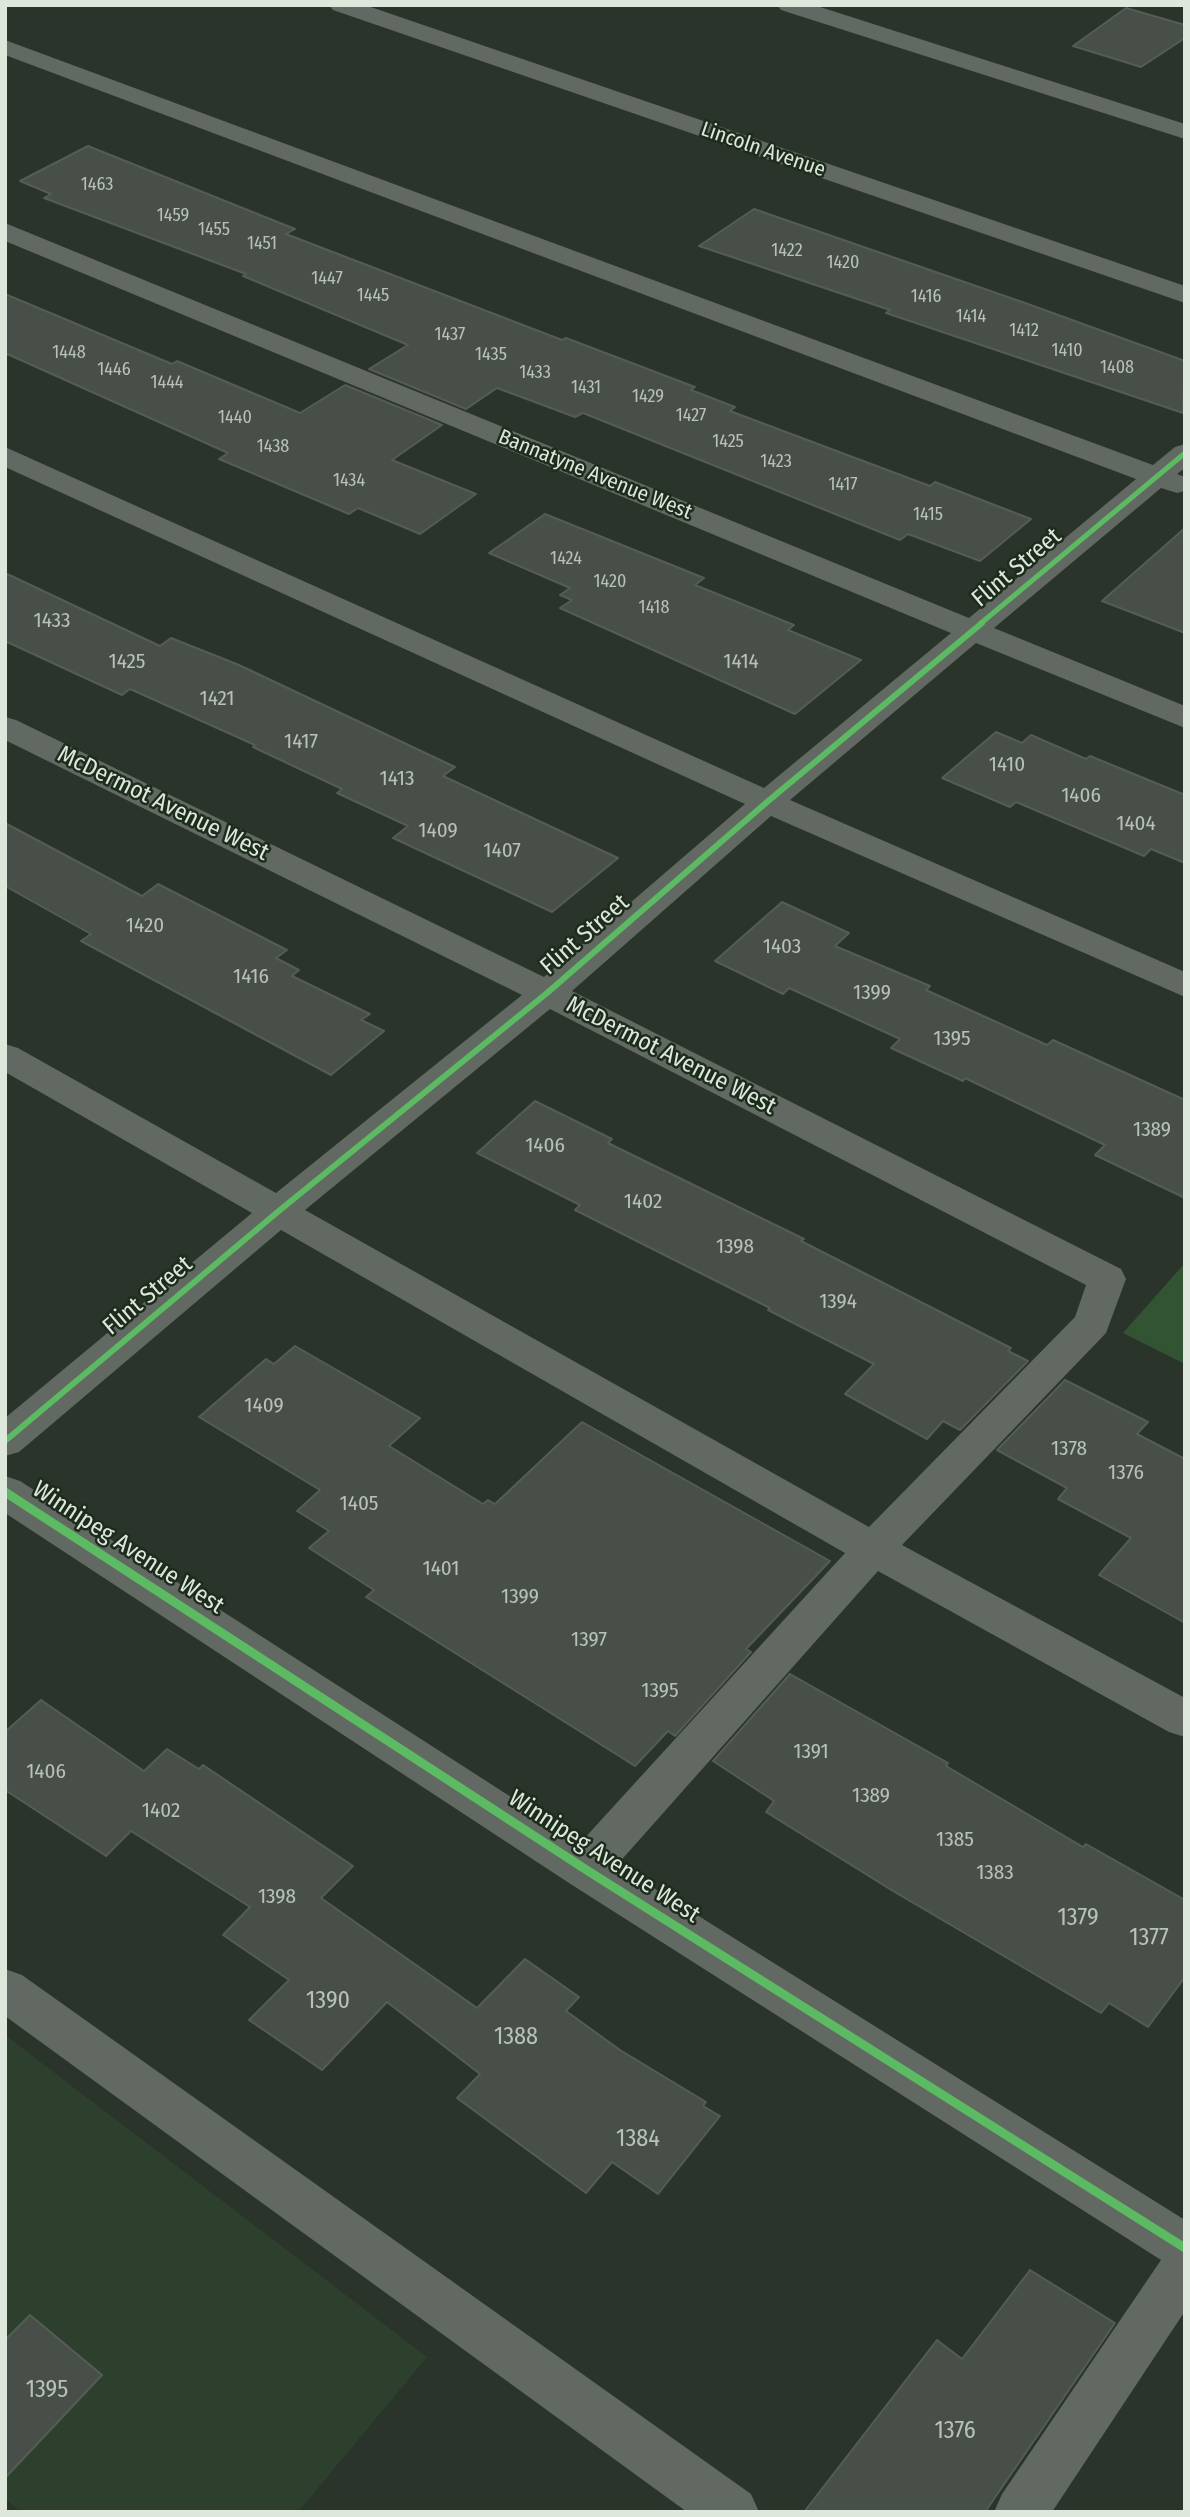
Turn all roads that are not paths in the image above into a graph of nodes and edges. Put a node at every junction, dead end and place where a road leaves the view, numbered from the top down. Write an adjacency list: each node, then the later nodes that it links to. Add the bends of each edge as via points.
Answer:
1 (341, 5): 6 (street, Lincoln Avenue)
2 (789, 5): 4 (street)
3 (5, 47): 9 (street)
4 (1185, 132)
5 (5, 232): 10 (street, Bannatyne Avenue West)
6 (1185, 295)
7 (1185, 453): 9 (street, Flint Street)
8 (5, 456): 13 (street)
9 (1171, 482): 10 (street, Flint Street)
10 (972, 631): 11 (street, Bannatyne Avenue West); 13 (street, Flint Street)
11 (1185, 718)
12 (5, 727): 15 (street, McDermot Avenue West)
13 (767, 802): 14 (street); 15 (street, Flint Street)
14 (1185, 986)
15 (547, 993): 17 (street, Flint Street); 20 (street, McDermot Avenue West, via 1108,1279 1092,1323)
16 (5, 1056): 17 (street)
17 (279, 1210): 18 (street, Flint Street); 20 (street)
18 (5, 1441)
19 (5, 1492): 22 (street, Winnipeg Avenue West)
20 (873, 1549): 21 (street); 22 (street)
21 (1185, 1718)
22 (585, 1869): 24 (street, Winnipeg Avenue West)
23 (5, 1989): 26 (street)
24 (1185, 2248)
25 (1185, 2267): 27 (street)
26 (732, 2512)
27 (1021, 2512)

